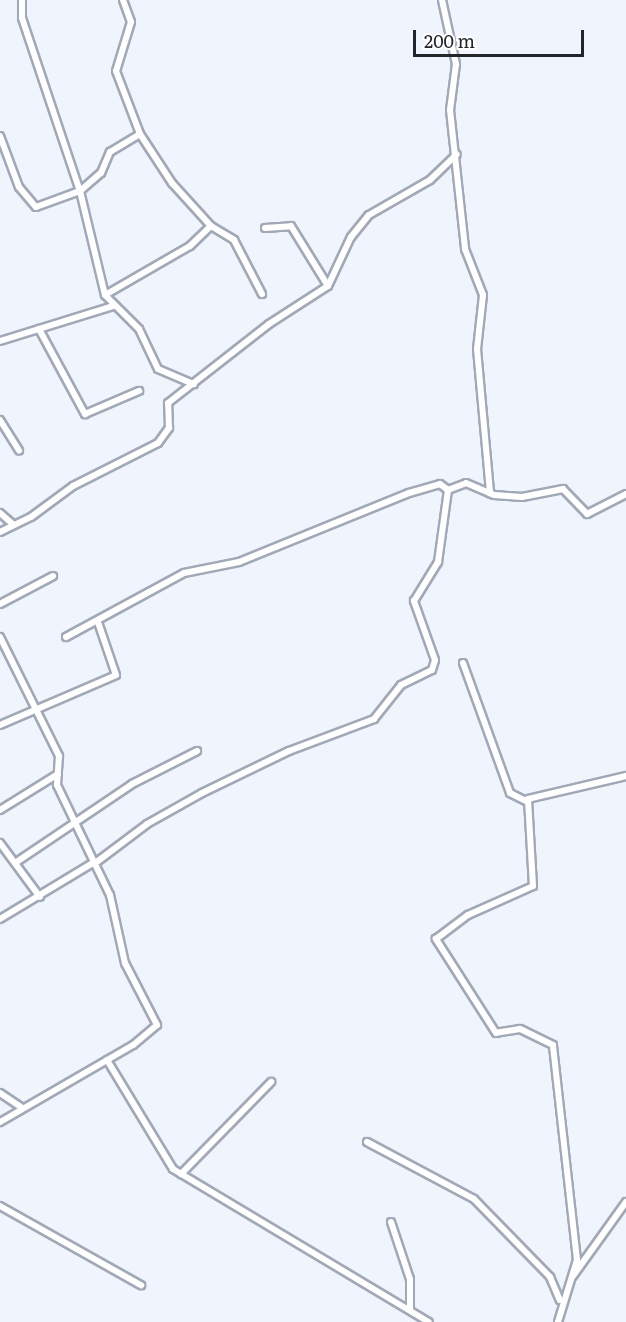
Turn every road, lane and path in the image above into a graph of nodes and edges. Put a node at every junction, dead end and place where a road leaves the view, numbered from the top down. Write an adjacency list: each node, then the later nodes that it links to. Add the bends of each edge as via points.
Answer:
1 (22, 0): 7 (street, via 22,18)
2 (123, 0): 4 (street, via 131,22 116,71)
3 (442, 0): 6 (street, via 456,64 450,110)
4 (140, 134): 7 (street, via 110,152 101,173); 8 (street, via 172,183)
5 (0, 136): 7 (street, via 31,206)
6 (457, 154): 10 (street, via 430,180 369,215 351,237); 21 (street, via 466,255 483,295 477,349)
7 (80, 191): 12 (street)
8 (211, 226): 11 (street, via 234,240); 12 (street, via 190,246)
9 (265, 228): 10 (street, via 291,226)
10 (328, 286): 16 (street, via 269,324)
11 (262, 294)
12 (105, 295): 13 (street)
13 (113, 306): 14 (street); 16 (street, via 139,329 158,369)
14 (39, 329): 15 (street); 17 (street, via 85,414)
15 (0, 341)
16 (194, 384): 24 (street, via 167,405 169,428 158,443 73,486)
17 (139, 391)
18 (0, 420): 19 (street)
19 (19, 450)
20 (448, 490): 21 (street, via 466,483); 28 (street, via 440,484 409,493 239,562 184,573); 42 (street, via 438,562 414,601 435,660 432,670 401,685 374,719 289,751 202,793 147,824)
21 (490, 493): 22 (street, via 522,497 563,489 587,514)
22 (626, 494)
23 (0, 513): 24 (street)
24 (14, 525): 25 (street)
25 (0, 532)
26 (53, 576): 27 (street)
27 (0, 604)
28 (98, 622): 30 (street); 32 (street, via 116,675)
29 (0, 637): 32 (street)
30 (66, 637)
31 (463, 663): 37 (street, via 510,793)
32 (36, 707): 33 (street); 35 (street, via 60,756)
33 (0, 725)
34 (197, 751): 39 (street, via 132,783)
35 (58, 774): 38 (street); 39 (street, via 57,785)
36 (626, 776): 37 (street)
37 (526, 801): 55 (street, via 533,886 478,910 436,939 496,1033 517,1029 553,1045 577,1260)
38 (0, 810)
39 (73, 824): 41 (street); 42 (street)
40 (0, 843): 41 (street)
41 (15, 863): 43 (street)
42 (94, 863): 43 (street); 45 (street, via 111,895 124,963 157,1025)
43 (40, 897): 44 (street)
44 (0, 919)
45 (107, 1060): 48 (street); 51 (street, via 167,1162)
46 (271, 1082): 51 (street)
47 (0, 1093): 48 (street)
48 (22, 1108): 49 (street)
49 (0, 1122)
50 (367, 1142): 57 (street, via 474,1199 550,1277)
51 (181, 1174): 58 (street)
52 (626, 1202): 55 (street)
53 (0, 1206): 56 (street)
54 (391, 1222): 58 (street, via 410,1279)
55 (572, 1276): 57 (street)
56 (141, 1285)
57 (560, 1301): 60 (street)
58 (410, 1309): 59 (street)
59 (429, 1322)
60 (558, 1322)

